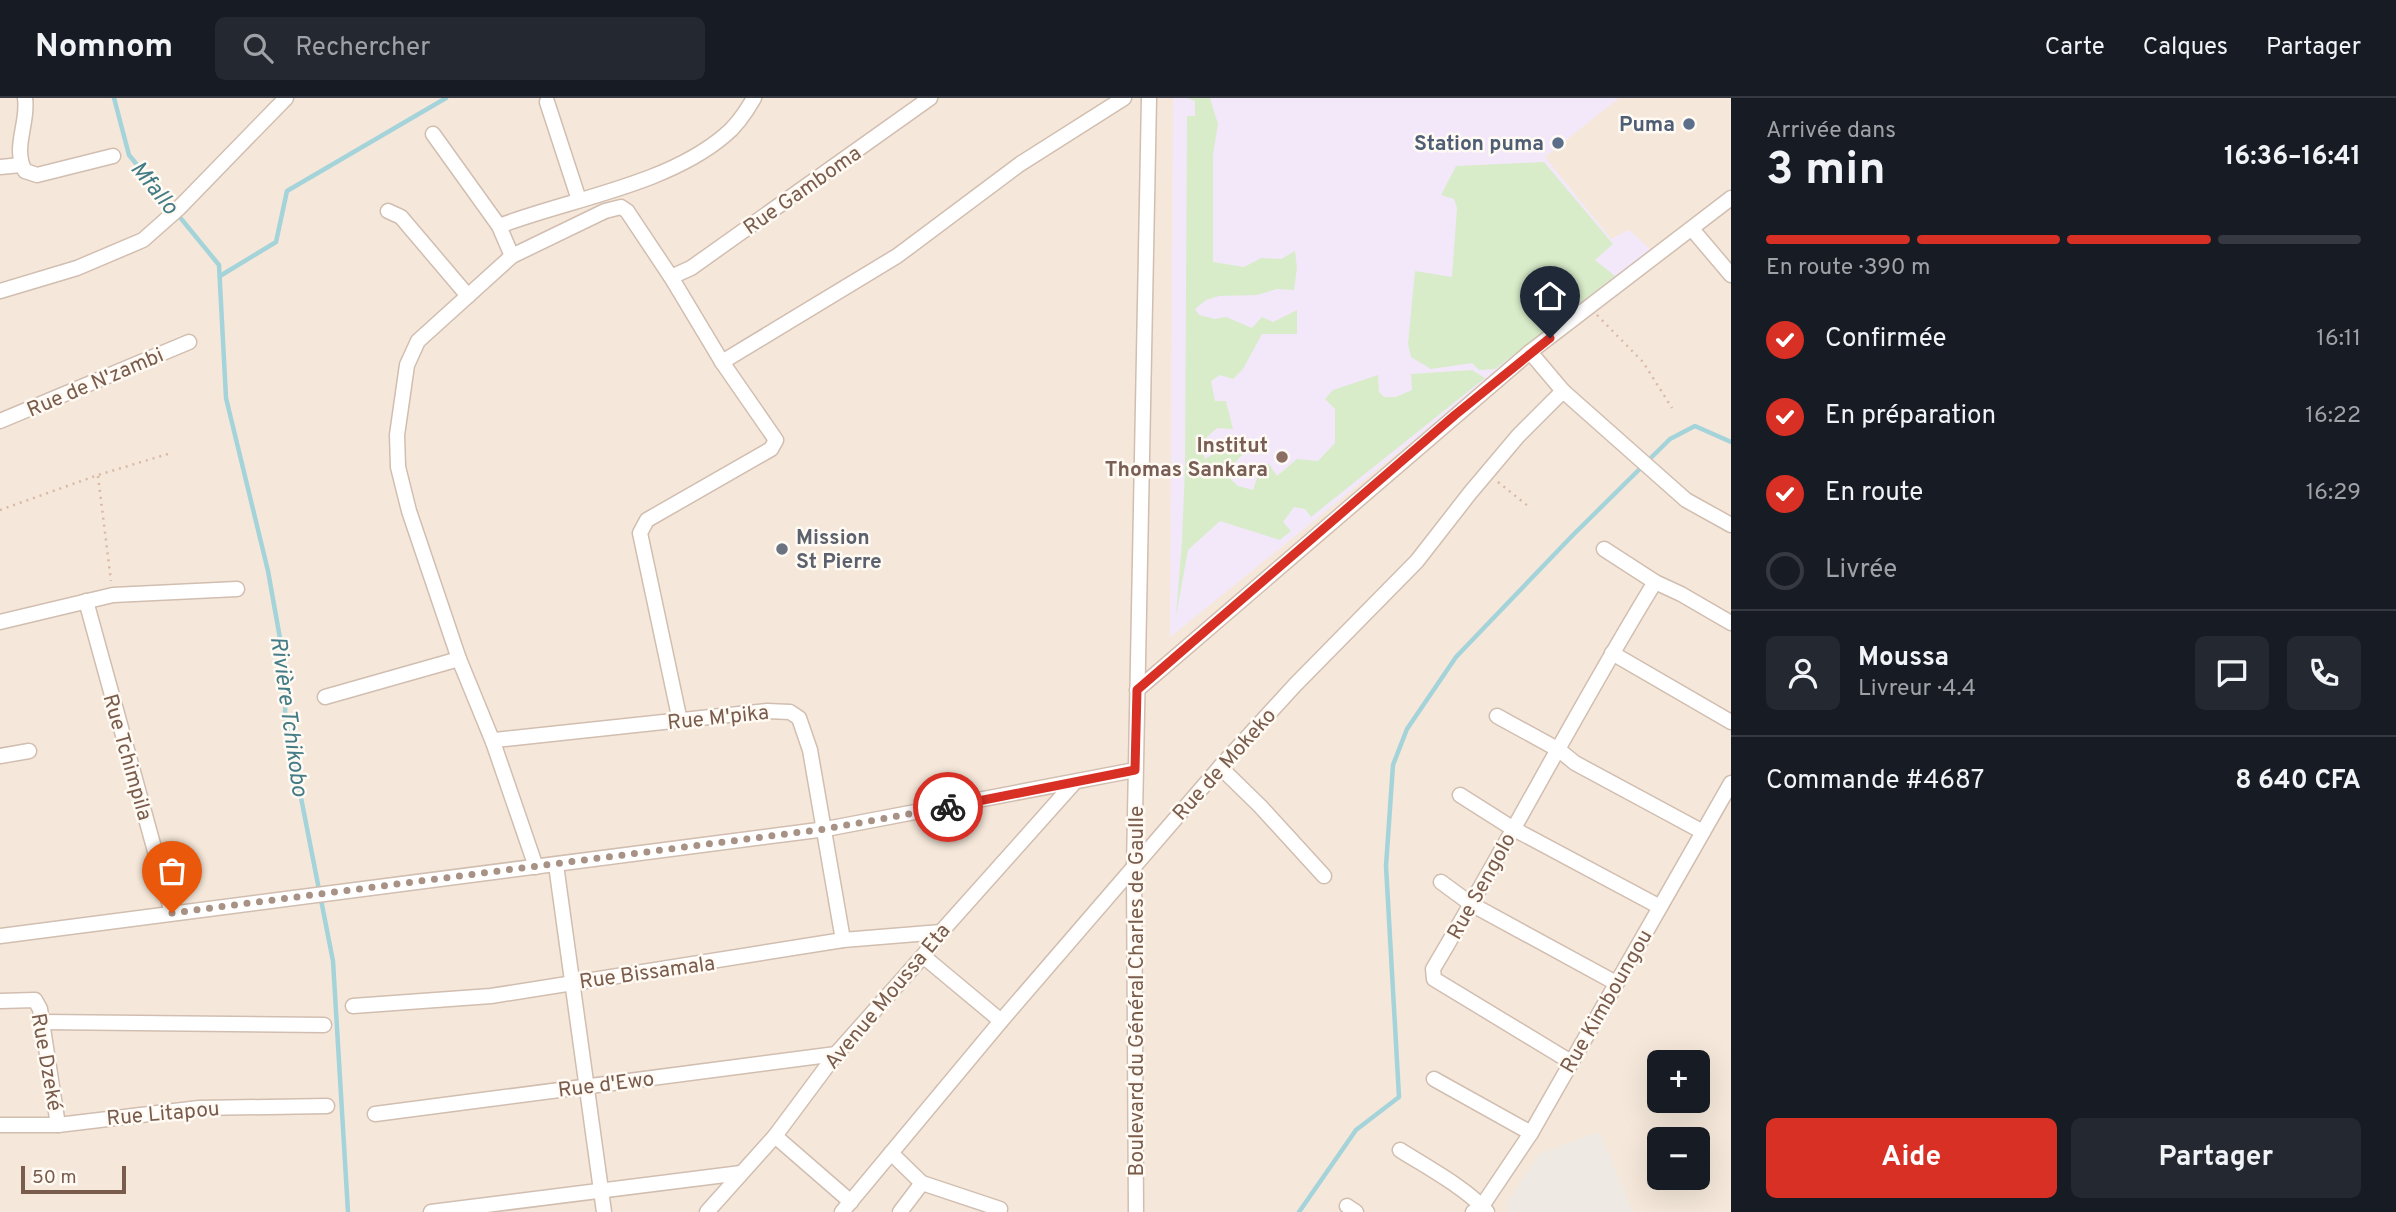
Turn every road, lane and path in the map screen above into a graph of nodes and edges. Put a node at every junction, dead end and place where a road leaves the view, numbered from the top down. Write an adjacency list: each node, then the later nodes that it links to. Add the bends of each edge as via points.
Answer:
1 (25, 98): 10 (street)
2 (286, 98): 20 (street, via 143,240 56,276)
3 (754, 98): 13 (street, via 723,138 695,156 656,175)
4 (930, 98): 19 (street, Rue Gamboma, via 691,268)
5 (1149, 98): 44 (street, Boulevard du Général Charles de Gaulle)
6 (1118, 100): 25 (street, via 1020,164 897,256)
7 (547, 102): 13 (street)
8 (433, 134): 15 (street)
9 (113, 156): 10 (street, via 37,175)
10 (21, 165): 11 (street)
11 (0, 167)
12 (1731, 198): 16 (street)
13 (579, 200): 15 (street)
14 (388, 211): 21 (street, via 401,217)
15 (499, 226): 17 (street)
16 (1692, 229): 18 (street); 22 (street)
17 (512, 256): 19 (street, via 621,207); 21 (street)
18 (1731, 275)
19 (671, 277): 25 (street)
20 (0, 291)
21 (468, 296): 43 (street, via 418,341 407,365 397,435 398,467 409,511)
22 (1590, 308): 24 (street); 27 (path, via 1643,362)
23 (189, 342): 28 (street, Rue de N'zambi)
24 (1530, 352): 26 (street); 44 (street)
25 (722, 362): 47 (street, via 776,440 771,449 642,526)
26 (1563, 391): 30 (street, Rue de Mokeko); 34 (street, via 1686,500)
27 (1672, 408)
28 (0, 421)
29 (168, 454): 31 (path)
30 (1488, 474): 32 (path); 53 (street, Rue de Mokeko, via 1417,561)
31 (97, 475): 33 (path); 38 (path)
32 (1528, 506)
33 (0, 510)
34 (1731, 525)
35 (1604, 549): 36 (street)
36 (1655, 582): 41 (street); 42 (street, Rue Sengolo)
37 (237, 589): 38 (street)
38 (113, 595): 39 (street)
39 (86, 601): 40 (street); 68 (street, Rue Tchimpila)
40 (0, 622)
41 (1731, 624)
42 (1612, 653): 48 (street); 50 (street, Rue Sengolo)
43 (459, 659): 45 (street); 49 (street)
44 (1137, 690): 54 (street, Boulevard du Général Charles de Gaulle)
45 (325, 697)
46 (1496, 716): 50 (street)
47 (680, 720): 49 (street, Rue M'pika); 59 (street, Rue M'pika, via 767,711 790,712 799,718)
48 (1731, 722)
49 (493, 743): 62 (street)
50 (1559, 750): 58 (street, Rue Sengolo); 60 (street)
51 (29, 751): 52 (street)
52 (0, 756)
53 (1220, 767): 63 (street, Rue de Mokeko); 64 (street)
54 (1135, 770): 56 (street); 63 (street, Boulevard du Général Charles de Gaulle)
55 (1731, 783): 60 (street, Rue Kimboungou)
56 (1073, 784): 59 (street); 69 (street, Avenue Moussa Eta)
57 (1460, 795): 58 (street)
58 (1512, 828): 66 (street, Rue Sengolo); 67 (street)
59 (825, 829): 61 (street); 71 (street, Rue M'pika)
60 (1703, 832): 67 (street, Rue Kimboungou)
61 (556, 865): 62 (street); 73 (street)
62 (536, 866): 68 (street)
63 (1133, 867): 77 (street, Rue de Mokeko); 102 (street, Boulevard du Général Charles de Gaulle)
64 (1324, 876)
65 (1441, 882): 66 (street)
66 (1471, 904): 74 (street); 81 (street, Rue Sengolo, via 1433,970 1434,979)
67 (1660, 907): 74 (street, Rue Kimboungou)
68 (172, 913): 70 (street)
69 (941, 932): 71 (street, Rue Bissamala); 72 (street, Avenue Moussa Eta)
70 (0, 936)
71 (843, 940): 73 (street, Rue Bissamala)
72 (923, 956): 77 (street); 80 (street, Avenue Moussa Eta)
73 (572, 982): 76 (street, Rue Bissamala, via 491,996); 83 (street)
74 (1616, 984): 81 (street, Rue Kimboungou)
75 (0, 1001): 78 (street, Rue Dzeké, via 35,1000)
76 (353, 1006)
77 (1001, 1021): 91 (street, Rue de Mokeko)
78 (43, 1022): 79 (street); 87 (street, Rue Dzeké)
79 (324, 1025)
80 (836, 1054): 83 (street, Rue d'Ewo); 89 (street, Avenue Moussa Eta)
81 (1572, 1062): 88 (street, Rue Kimboungou)
82 (1434, 1079): 88 (street)
83 (587, 1086): 85 (street, Rue d'Ewo); 94 (street)
84 (327, 1106): 87 (street, Rue Litapou, via 199,1108)
85 (375, 1114)
86 (0, 1125): 87 (street, Rue Litapou)
87 (58, 1125)
88 (1531, 1133): 97 (street, Rue Kimboungou)
89 (775, 1136): 92 (street, Avenue Moussa Eta); 95 (street)
90 (1400, 1150): 97 (street)
91 (891, 1153): 93 (street); 95 (street, Rue de Mokeko)
92 (741, 1173): 94 (street); 100 (street, Avenue Moussa Eta)
93 (922, 1183): 96 (street); 101 (street)
94 (601, 1190): 98 (street); 99 (street)
95 (846, 1207)
96 (1000, 1209)
97 (1481, 1210)
98 (431, 1212)
99 (604, 1212)
100 (707, 1212)
101 (900, 1212)
102 (1136, 1212)

